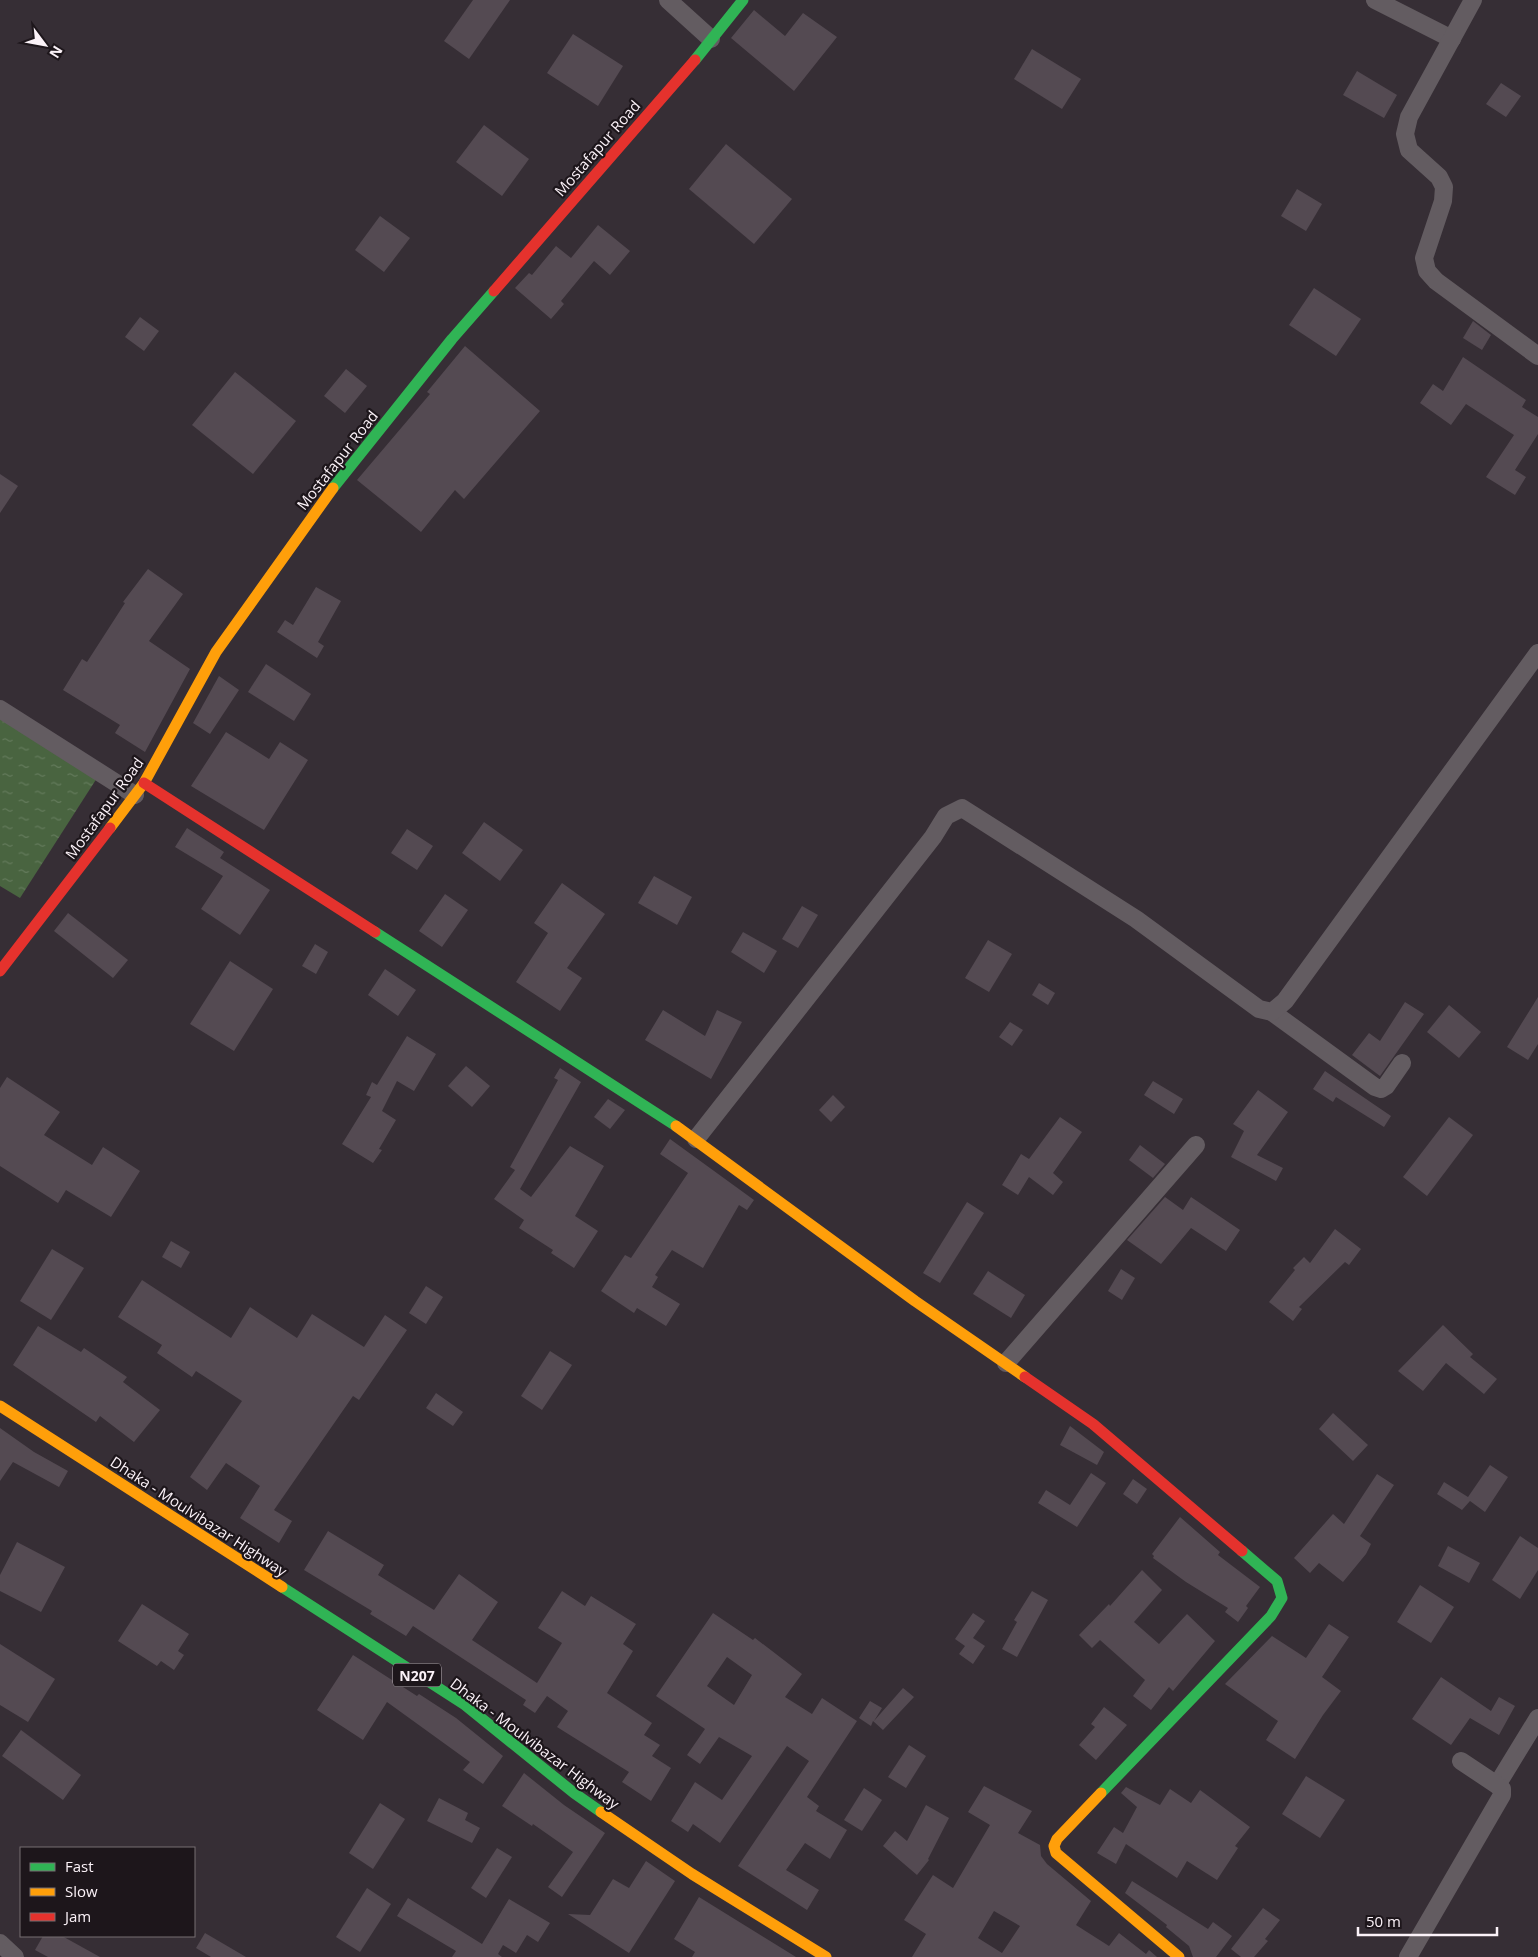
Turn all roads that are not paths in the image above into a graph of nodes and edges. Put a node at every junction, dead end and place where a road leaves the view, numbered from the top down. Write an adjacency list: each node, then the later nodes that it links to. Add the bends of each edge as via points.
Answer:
1 (668, 0): 5 (street)
2 (743, 0): 5 (main road, Mostafapur Road)
3 (1374, 0): 6 (street)
4 (1473, 0): 6 (street)
5 (711, 39): 10 (main road, Mostafapur Road, via 452,339 334,486 216,652)
6 (1452, 39): 7 (street, via 1409,117 1405,134 1409,150 1439,177 1444,188 1443,201 1424,258 1427,271)
7 (1538, 356)
8 (1538, 653): 12 (street, via 1285,1001)
9 (0, 709): 10 (street)
10 (140, 789): 11 (main road, Mostafapur Road); 14 (main road)
11 (0, 971)
12 (1272, 1012): 13 (street, via 1375,1087 1381,1089 1386,1086); 14 (street, via 1259,1008 1136,919 962,808 946,816 933,837)
13 (1402, 1063)
14 (696, 1139): 16 (main road, via 915,1301)
15 (1196, 1146): 16 (street)
16 (1006, 1363): 24 (main road, via 1100,1430 1277,1581 1282,1598 1271,1616 1057,1839 1054,1846 1056,1853)
17 (0, 1406): 23 (main road, Dhaka - Moulvibazar Highway / N207, via 464,1705 574,1793 692,1874)
18 (1538, 1718): 20 (street)
19 (1461, 1761): 20 (street)
20 (1496, 1785): 25 (street, via 1502,1789 1502,1795)
21 (0, 1943): 22 (street)
22 (16, 1957)
23 (826, 1957)
24 (1179, 1957)
25 (1408, 1957)

